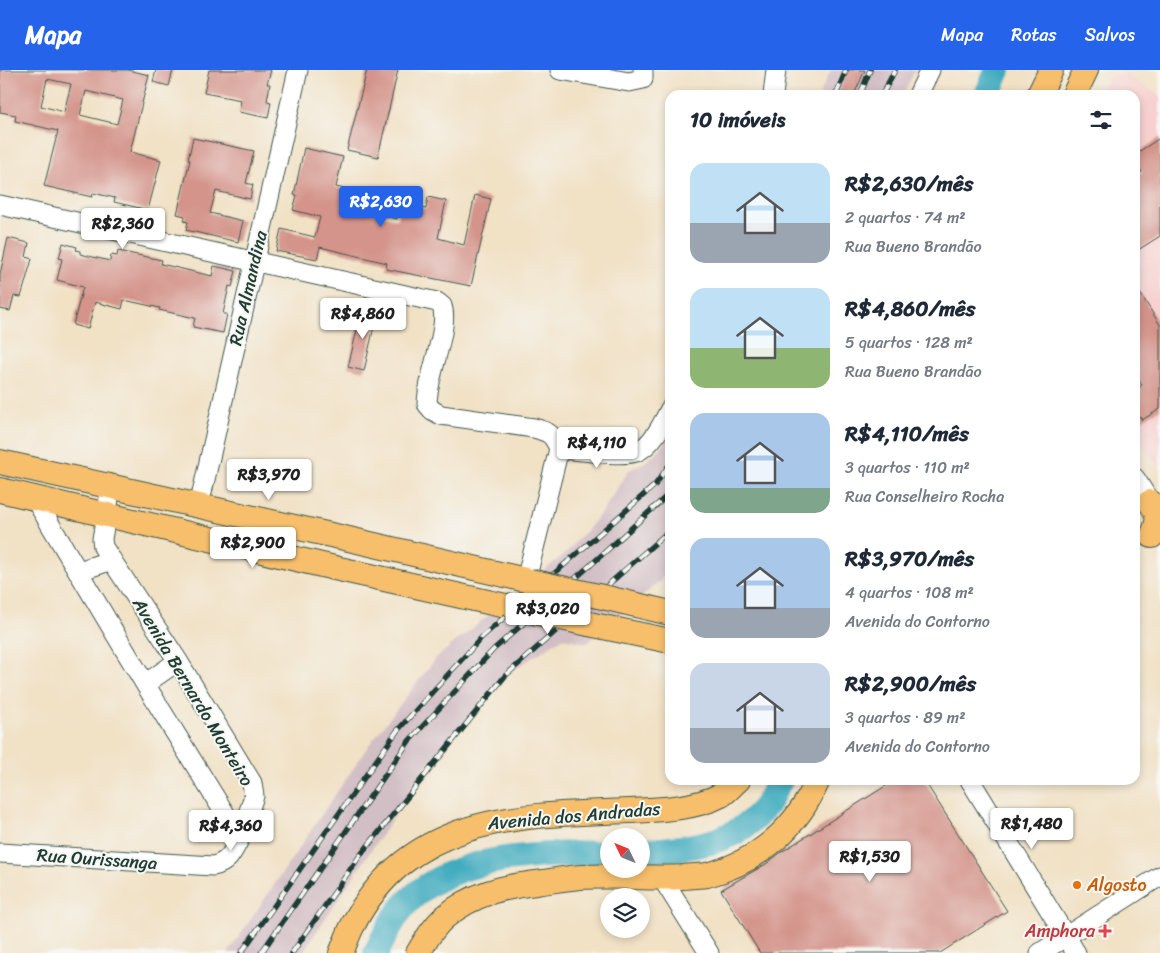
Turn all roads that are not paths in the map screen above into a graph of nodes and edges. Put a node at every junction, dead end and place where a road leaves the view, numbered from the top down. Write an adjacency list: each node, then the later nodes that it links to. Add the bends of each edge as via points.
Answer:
1 (298, 70): 13 (street, Rua Almandina)
2 (560, 70): 7 (street, via 629,82)
3 (776, 70): 8 (street)
4 (930, 70): 9 (street)
5 (1051, 70): 10 (main road)
6 (1086, 70): 11 (main road)
7 (643, 75)
8 (774, 90)
9 (920, 90)
10 (1041, 90)
11 (1076, 90)
12 (0, 205): 13 (street)
13 (253, 262): 15 (street, via 431,300 442,306 445,319 428,384 427,404 441,415 547,431 555,438); 22 (street, Rua Almandina)
14 (665, 418): 15 (street, via 653,438 636,452)
15 (558, 449): 27 (street)
16 (0, 462): 17 (main road)
17 (111, 487): 22 (main road); 23 (street, Avenida Bernardo Monteiro)
18 (1140, 488): 21 (street)
19 (0, 490): 20 (main road)
20 (36, 498): 23 (main road); 26 (street, Avenida Bernardo Monteiro)
21 (1148, 503): 24 (main road, via 1156,510 1159,522)
22 (199, 506): 27 (main road)
23 (106, 515): 25 (street, Avenida Bernardo Monteiro, via 102,543); 29 (main road, bridge)
24 (1149, 538)
25 (112, 560): 26 (street); 30 (street, Avenida Bernardo Monteiro)
26 (79, 570): 31 (street, Avenida Bernardo Monteiro)
27 (528, 581): 28 (main road, bridge)
28 (665, 612)
29 (665, 640)
30 (178, 661): 31 (street); 35 (street, Avenida Bernardo Monteiro, via 252,783 254,796)
31 (145, 684): 35 (street, Avenida Bernardo Monteiro)
32 (732, 785): 40 (main road, Avenida dos Andradas, via 722,794 702,802 652,810 489,822 443,837 401,863 382,882 352,925)
33 (816, 785): 38 (main road, via 793,823 747,860 706,875)
34 (973, 785): 39 (street)
35 (240, 838): 36 (street, Rua Ourissanga, via 228,860 213,866)
36 (0, 853)
37 (1160, 876): 39 (street)
38 (662, 878): 41 (main road, via 582,877 506,887 463,904 444,918); 42 (street)
39 (1065, 937): 43 (street); 44 (street)
40 (341, 953)
41 (418, 953)
42 (710, 953)
43 (1040, 953)
44 (1076, 953)

